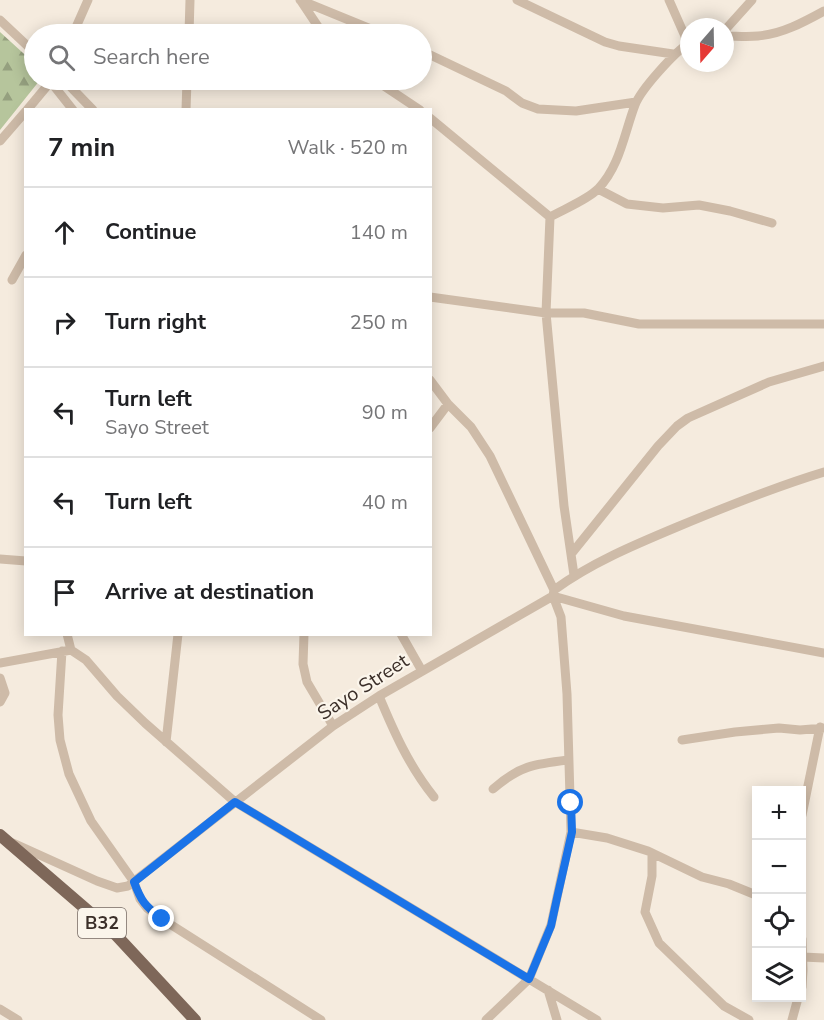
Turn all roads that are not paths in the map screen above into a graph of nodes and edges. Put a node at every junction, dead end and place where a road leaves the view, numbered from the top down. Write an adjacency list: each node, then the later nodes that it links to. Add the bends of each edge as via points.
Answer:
1 (88, 0): 10 (street)
2 (190, 0): 11 (street)
3 (300, 0): 12 (street); 13 (street)
4 (517, 0): 18 (street, via 605,42)
5 (669, 0): 14 (street)
6 (752, 0): 9 (street)
7 (824, 11): 15 (street, via 780,31)
8 (0, 20): 16 (street)
9 (734, 20)
10 (78, 24)
11 (189, 24)
12 (316, 24)
13 (359, 24)
14 (680, 24)
15 (734, 36)
16 (24, 43)
17 (680, 49): 18 (street)
18 (673, 54): 25 (street)
19 (432, 56): 25 (street, via 538,109 576,111)
20 (43, 90): 26 (street)
21 (58, 90): 27 (street)
22 (74, 90): 28 (street)
23 (187, 90): 29 (street)
24 (390, 90): 30 (street)
25 (636, 102): 34 (street, via 619,154)
26 (28, 108)
27 (72, 108)
28 (91, 108)
29 (186, 108)
30 (417, 108)
31 (24, 112): 33 (street)
32 (432, 120): 35 (street)
33 (0, 141)
34 (598, 189): 35 (street); 36 (street, via 627,204 663,208 699,205)
35 (550, 217): 40 (street)
36 (772, 223)
37 (24, 259): 38 (street)
38 (12, 280)
39 (432, 297): 40 (street)
40 (546, 313): 41 (street, via 584,313 639,324); 47 (street)
41 (824, 324)
42 (824, 366): 47 (street, via 769,382 677,426)
43 (432, 383): 44 (street)
44 (448, 404): 45 (street); 51 (street, via 471,427 490,456)
45 (432, 425)
46 (824, 472): 50 (street, Sayo Street, via 720,509)
47 (572, 553): 50 (street)
48 (0, 560): 49 (street)
49 (24, 561)
50 (574, 575): 51 (street, Sayo Street)
51 (553, 593): 57 (street, via 624,616); 59 (street, Sayo Street); 67 (street, via 561,617)
52 (67, 636): 56 (street)
53 (178, 636): 66 (street)
54 (304, 636): 63 (street, via 307,682)
55 (402, 636): 59 (street)
56 (66, 650): 58 (street); 66 (street, via 86,660); 75 (street, via 58,715 69,774 91,821)
57 (824, 653)
58 (0, 663)
59 (422, 671): 61 (street, Sayo Street)
60 (0, 678): 62 (street, via 5,693)
61 (379, 696): 63 (street, Sayo Street); 70 (street, via 414,770)
62 (0, 702)
63 (333, 726): 71 (street, Sayo Street)
64 (822, 727): 65 (street, via 735,732); 69 (street)
65 (682, 740)
66 (166, 742): 71 (street)
67 (568, 760): 68 (street, via 516,771); 72 (street)
68 (493, 789)
69 (806, 794)
70 (434, 797)
71 (235, 802): 75 (street, Sayo Street); 79 (street)
72 (572, 832): 74 (street, via 607,838); 79 (street, via 551,926)
73 (3, 837): 75 (street, via 117,888); 84 (main road, B32, via 116,935)
74 (652, 853): 76 (street); 89 (street, via 645,912 659,943 724,1006)
75 (134, 882): 85 (street, via 147,908)
76 (754, 894)
77 (806, 957): 78 (street)
78 (824, 958)
79 (529, 979): 80 (street); 86 (street)
80 (548, 990): 87 (street); 88 (street)
81 (797, 1002): 90 (street)
82 (0, 1009): 83 (street)
83 (18, 1020)
84 (195, 1020)
85 (321, 1020)
86 (486, 1020)
87 (557, 1020)
88 (597, 1020)
89 (749, 1020)
90 (792, 1020)

